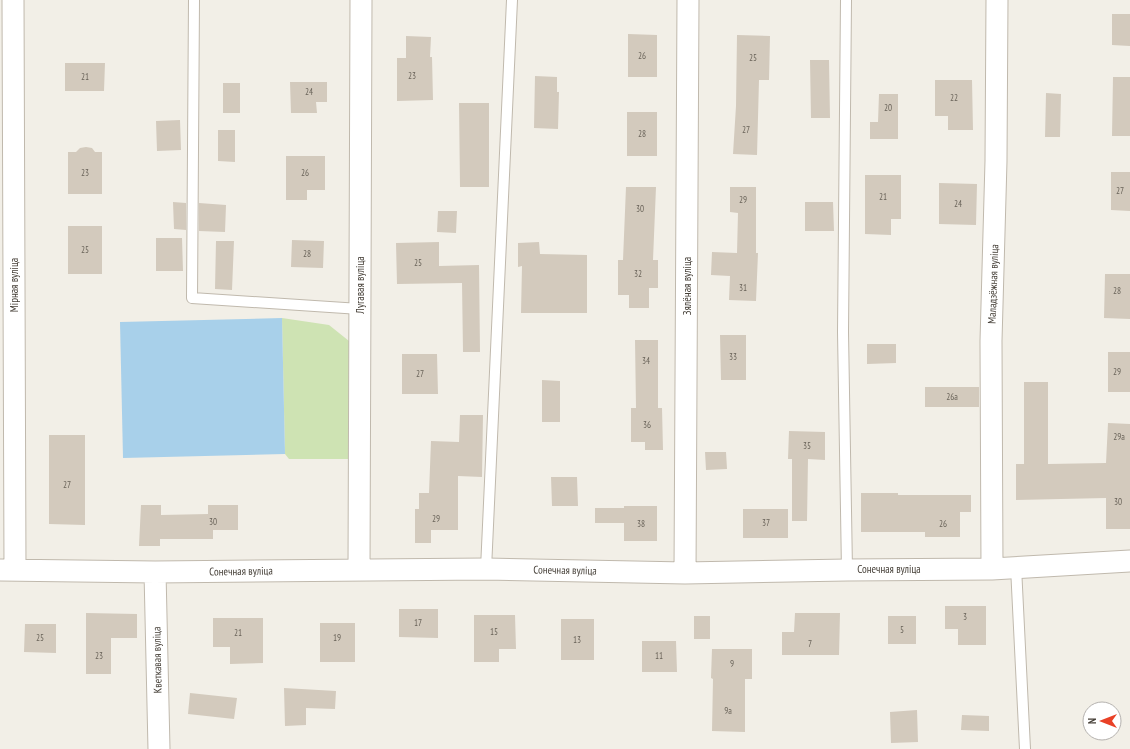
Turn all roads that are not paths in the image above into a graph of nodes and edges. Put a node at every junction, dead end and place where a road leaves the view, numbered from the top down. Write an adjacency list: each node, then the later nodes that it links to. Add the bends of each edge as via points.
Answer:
1 (13, 0): 13 (street, Мірная вуліца)
2 (194, 0): 8 (lane, via 192,298)
3 (361, 0): 8 (street, Лугавая вуліца)
4 (512, 0): 11 (lane)
5 (688, 0): 17 (street, Зялёная вуліца)
6 (846, 0): 15 (lane, via 843,332)
7 (997, 0): 12 (street, Маладзёжная вуліца, via 991,341)
8 (360, 309): 14 (street, Лугавая вуліца)
9 (1130, 562): 10 (street, Сонечная вуліца)
10 (1016, 567): 12 (street, Сонечная вуліца); 19 (lane)
11 (486, 569): 14 (street, Сонечная вуліца); 17 (street, Сонечная вуліца)
12 (992, 569): 15 (street, Сонечная вуліца)
13 (8, 570): 16 (street, Сонечная вуліца)
14 (359, 570): 16 (street, Сонечная вуліца)
15 (847, 570): 17 (street, Сонечная вуліца)
16 (155, 572): 18 (street, Кветкавая вуліца)
17 (685, 573)
18 (159, 749)
19 (1025, 749)

